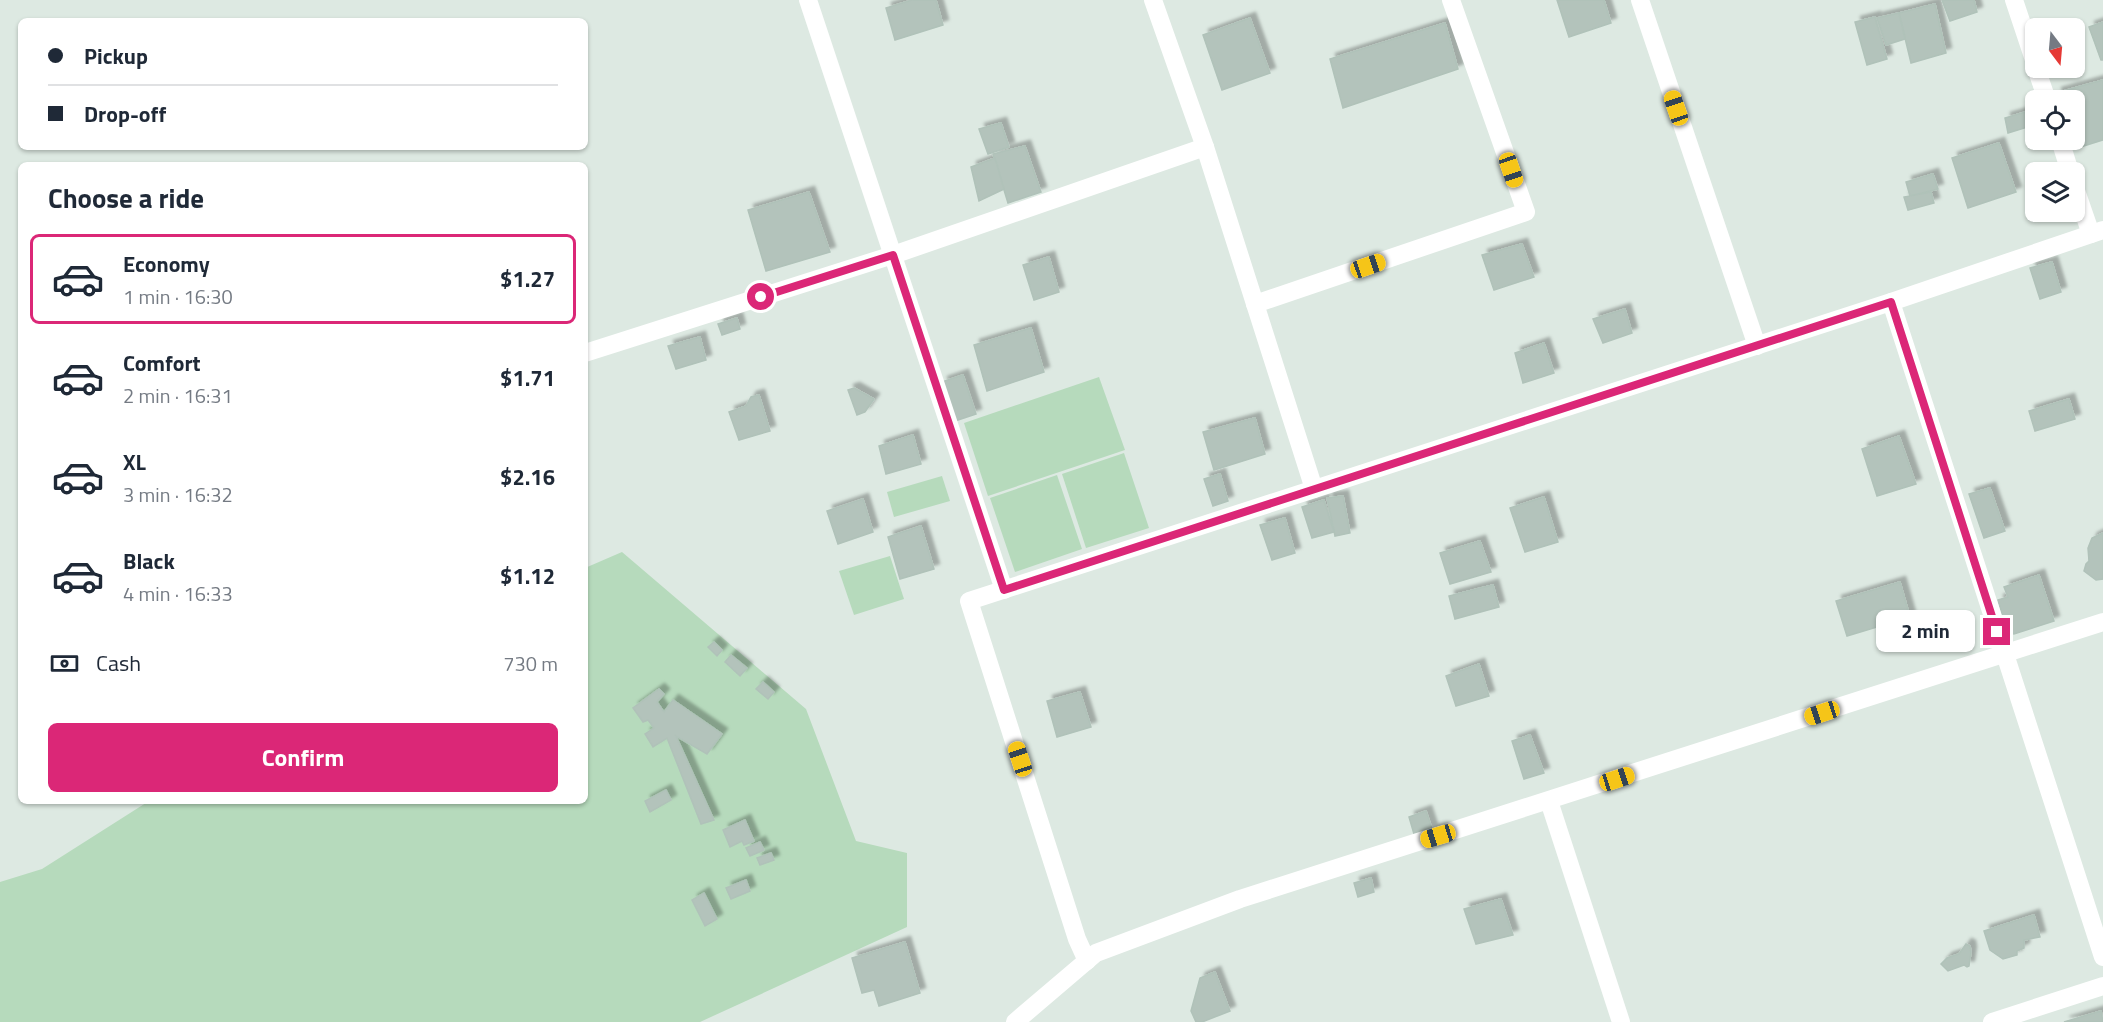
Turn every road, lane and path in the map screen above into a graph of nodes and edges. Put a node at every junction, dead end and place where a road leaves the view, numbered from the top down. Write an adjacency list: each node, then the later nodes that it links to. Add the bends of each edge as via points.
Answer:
1 (808, 0): 10 (street)
2 (1153, 0): 7 (street)
3 (1451, 0): 12 (street, via 1526,212)
4 (1640, 0): 13 (street)
5 (2014, 0): 6 (street)
6 (2025, 34)
7 (1205, 147): 10 (street); 12 (street)
8 (2085, 207): 9 (street)
9 (2097, 232): 11 (street)
10 (893, 255): 14 (street); 16 (street)
11 (1891, 302): 13 (street); 18 (street)
12 (1255, 303): 15 (street)
13 (1757, 346): 15 (street)
14 (588, 352)
15 (1314, 489): 16 (street)
16 (1004, 590): 21 (street, via 969,602)
17 (2103, 622): 18 (street)
18 (2004, 654): 19 (street); 20 (street)
19 (1549, 801): 21 (street, via 1240,899 1096,953); 24 (street)
20 (2103, 957)
21 (1087, 961): 23 (street)
22 (2103, 986): 25 (street)
23 (1015, 1022)
24 (1621, 1022)
25 (1992, 1022)

